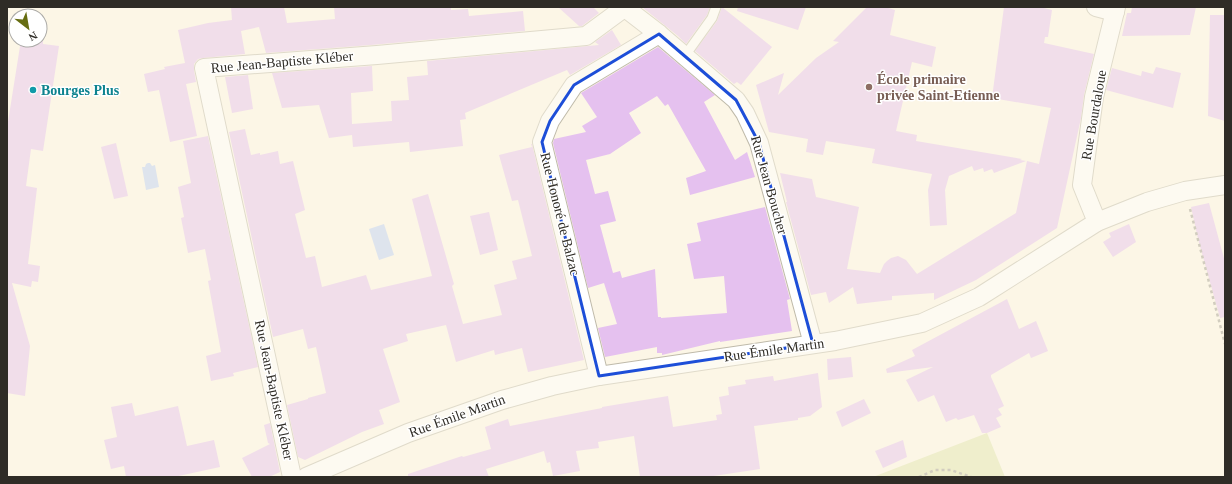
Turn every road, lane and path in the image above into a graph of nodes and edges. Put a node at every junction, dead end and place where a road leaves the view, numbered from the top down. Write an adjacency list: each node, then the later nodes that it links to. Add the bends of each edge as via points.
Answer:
1 (624, 7): 5 (street, Rue Jean Boucher); 13 (street, Rue Jean-Baptiste Kléber, via 586,36 204,68)
2 (716, 7): 6 (lane, via 712,18)
3 (1096, 7): 4 (street)
4 (1116, 9): 9 (street, Rue Bourdaloue, via 1094,97 1082,185)
5 (659, 34): 6 (street, Rue Jean Boucher); 12 (street, Rue Honoré de Balzac, via 574,85 550,121 542,142)
6 (684, 57): 10 (street, Rue Jean Boucher, via 736,100 759,143)
7 (1225, 185): 8 (street, Rue Émile Martin)
8 (1185, 191): 9 (street, Rue Émile Martin, via 1147,202); 11 (path)
9 (1097, 222): 10 (street, Rue Émile Martin, via 979,297 922,323)
10 (813, 344): 12 (street, Rue Émile Martin)
11 (1225, 344)
12 (599, 376): 14 (street, Rue Émile Martin, via 502,400 408,433)
13 (292, 477)
14 (306, 477)
15 (919, 477): 16 (path, via 935,470 951,470)
16 (971, 477)

